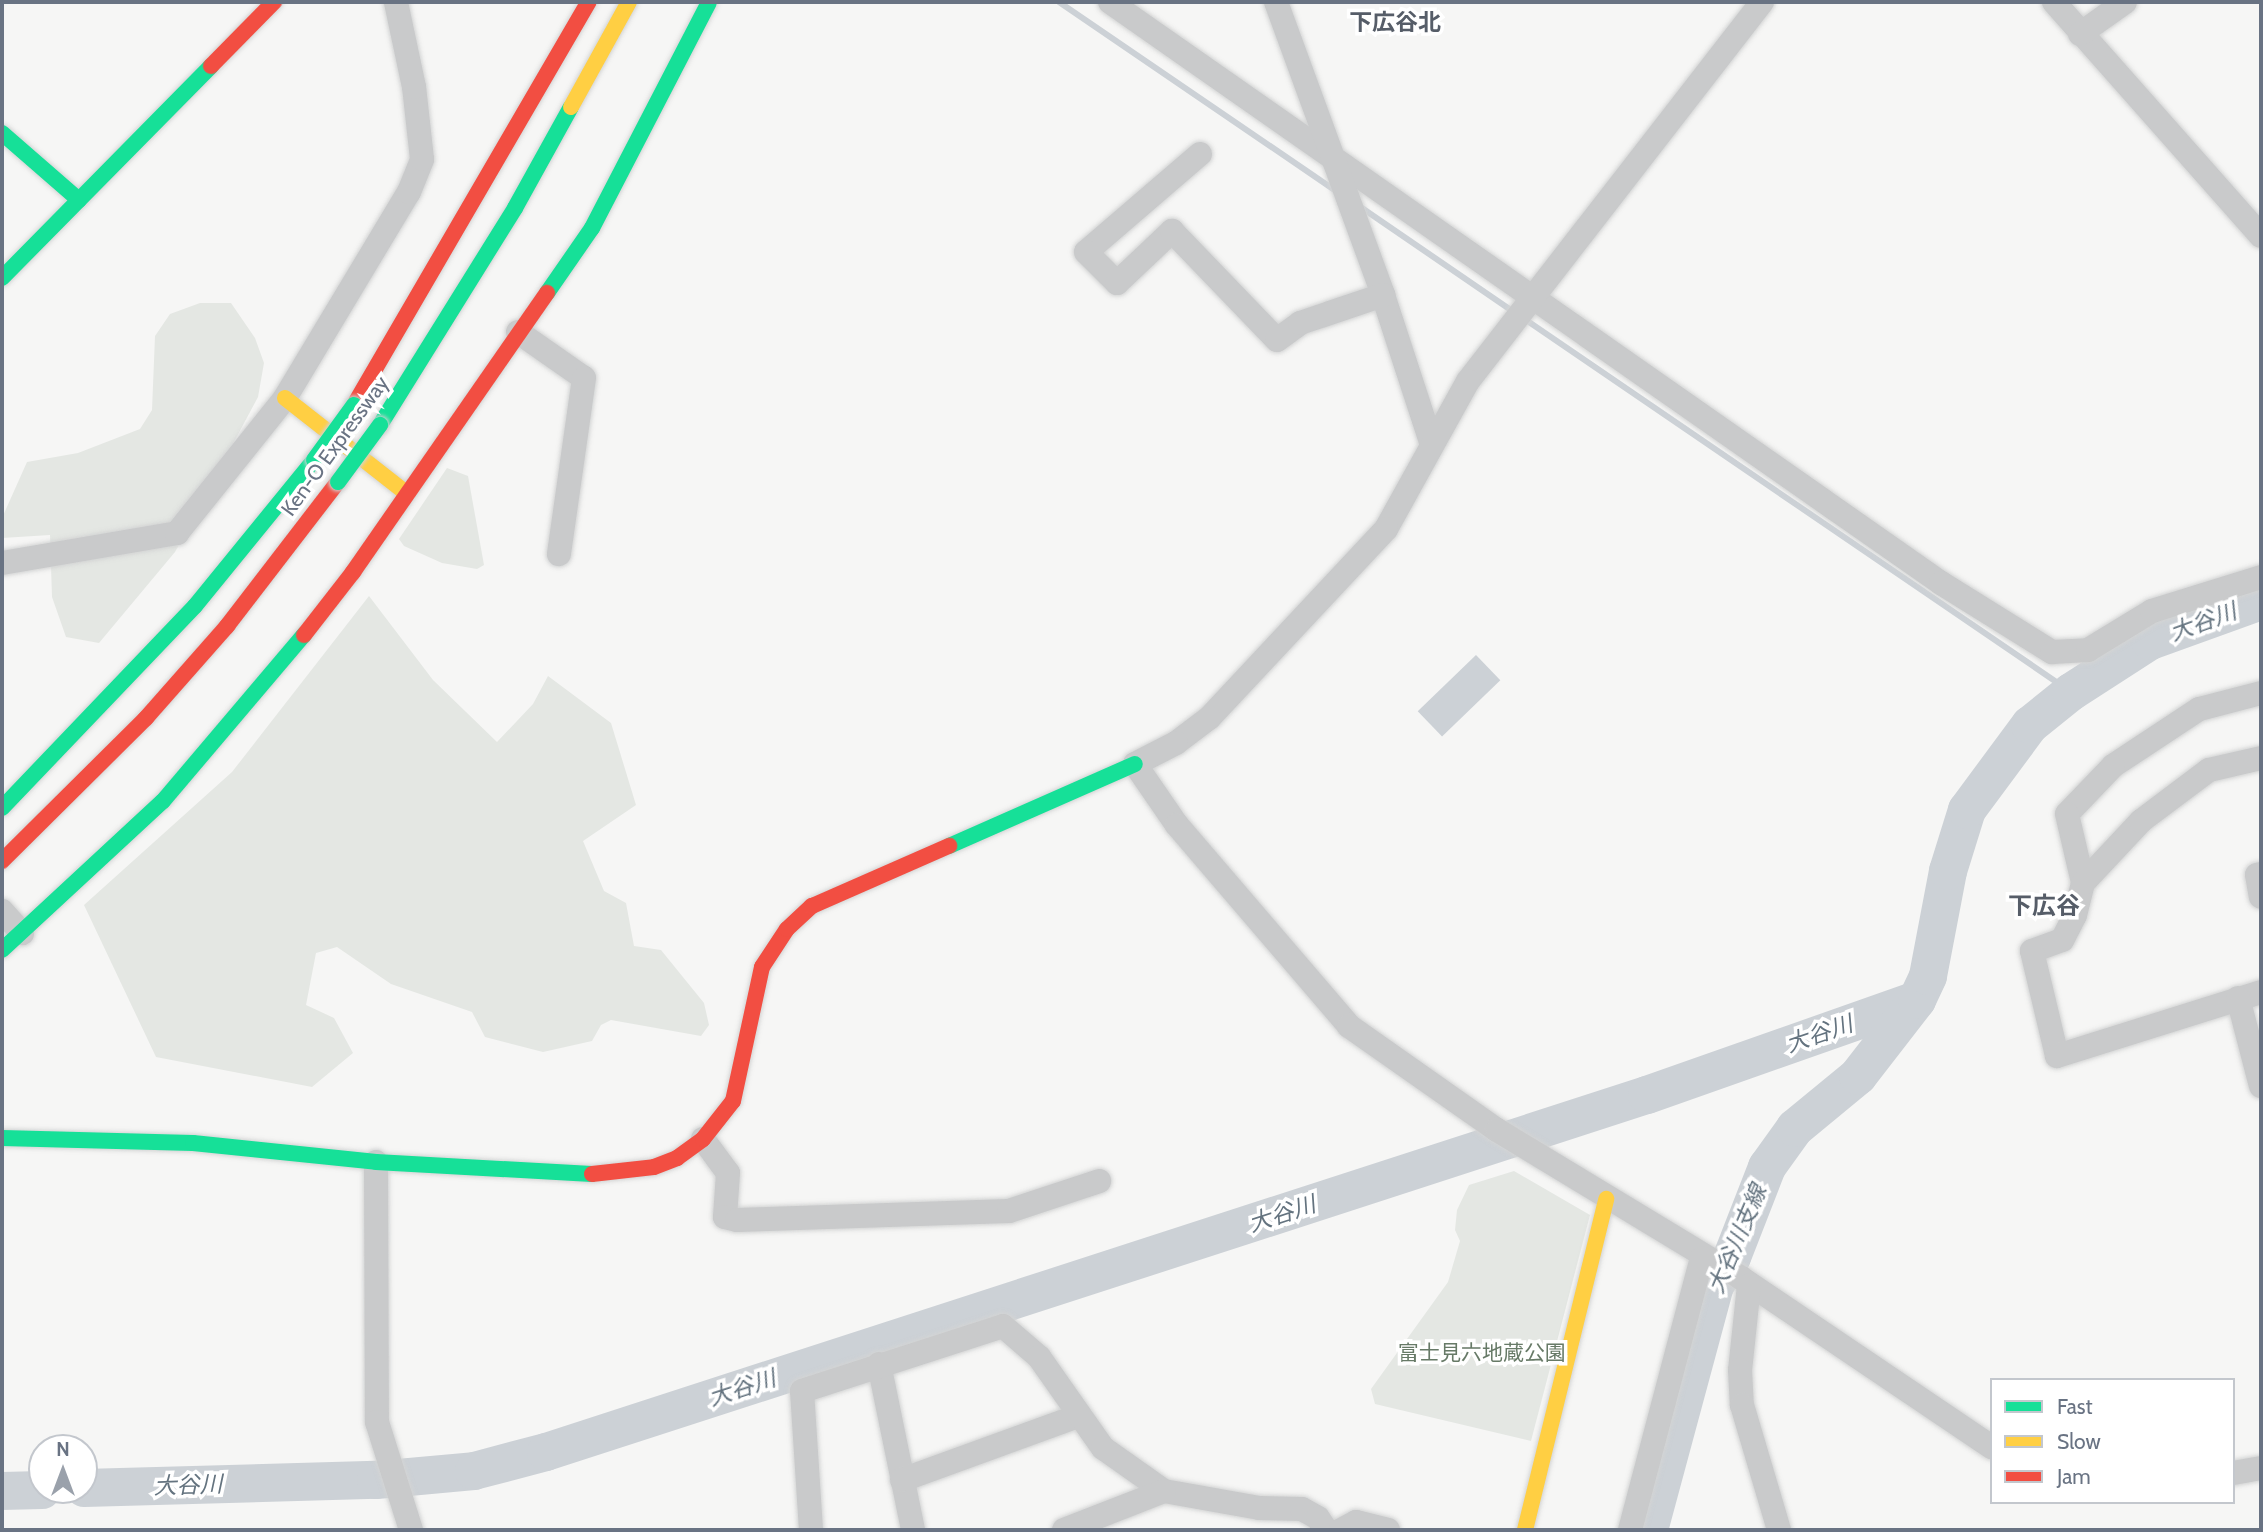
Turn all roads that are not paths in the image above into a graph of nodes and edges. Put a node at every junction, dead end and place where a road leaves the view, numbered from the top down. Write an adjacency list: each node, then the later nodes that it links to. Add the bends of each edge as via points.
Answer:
1 (274, 2): 15 (main road)
2 (396, 2): 21 (street, via 414,87 422,159 409,192)
3 (589, 2): 30 (main road, Ken-O Expressway, bridge, via 477,201 354,405 314,460 195,606)
4 (629, 2): 31 (main road, Ken-O Expressway, bridge, via 515,208 380,425 227,626 146,718)
5 (709, 2): 20 (main road, via 592,228)
6 (1110, 2): 14 (street)
7 (1276, 2): 14 (street)
8 (1762, 2): 19 (street)
9 (2054, 2): 11 (street)
10 (2125, 2): 11 (street)
11 (2080, 34): 16 (street)
12 (2, 133): 15 (main road)
13 (1200, 154): 18 (street, via 1086,252 1117,282 1172,232 1278,340 1300,323)
14 (1334, 162): 18 (street); 19 (street)
15 (79, 200): 17 (main road)
16 (2261, 236)
17 (2, 278)
18 (1383, 295): 22 (street)
19 (1532, 295): 22 (street, via 1453,403); 26 (street, via 1941,583 2052,652 2088,650 2152,611)
20 (519, 332): 23 (main road); 24 (street, via 584,378)
21 (285, 398): 23 (main road); 25 (street, via 177,533)
22 (1432, 445): 29 (street, via 1398,514 1350,568 1209,718 1177,743)
23 (405, 492): 36 (main road, via 353,572 256,696 163,801)
24 (559, 554)
25 (2, 563)
26 (2261, 577)
27 (2261, 693): 33 (street, via 2199,709 2104,775 2067,814)
28 (2261, 758): 33 (street, via 2209,770 2141,821)
29 (1135, 764): 41 (main road, via 812,906 787,929 762,967 733,1101); 44 (street, via 1177,825 1349,1026 1497,1130)
30 (2, 808)
31 (2, 861)
32 (2261, 874): 34 (street, via 2257,875)
33 (2083, 883): 38 (street, via 2075,915 2062,940 2032,951 2057,1056)
34 (2261, 897)
35 (2, 911): 36 (street)
36 (22, 933): 37 (main road)
37 (2, 950)
38 (2250, 995): 39 (street)
39 (2261, 1086)
40 (2, 1138): 42 (main road, via 193,1143)
41 (703, 1139): 42 (main road, via 677,1158 632,1172); 43 (street, via 728,1173 725,1217 737,1220 1009,1211)
42 (376, 1162): 54 (street, via 377,1422)
43 (1099, 1181)
44 (1606, 1199): 45 (street); 61 (main road)
45 (1708, 1261): 46 (street); 62 (street)
46 (1745, 1282): 49 (street); 63 (street, via 1742,1405)
47 (879, 1364): 48 (street, via 1003,1326 1039,1357); 52 (street); 55 (street, via 802,1391)
48 (1078, 1416): 52 (street); 53 (street, via 1103,1448)
49 (1990, 1446)
50 (2261, 1468): 51 (street)
51 (2235, 1473)
52 (902, 1480): 56 (street)
53 (1164, 1491): 57 (street); 58 (street, via 1259,1507 1302,1509 1318,1518)
54 (411, 1530)
55 (811, 1530)
56 (913, 1530)
57 (1064, 1530)
58 (1326, 1530)
59 (1341, 1530): 60 (street, via 1356,1522 1369,1522)
60 (1388, 1530)
61 (1525, 1530)
62 (1630, 1530)
63 (1779, 1530)

